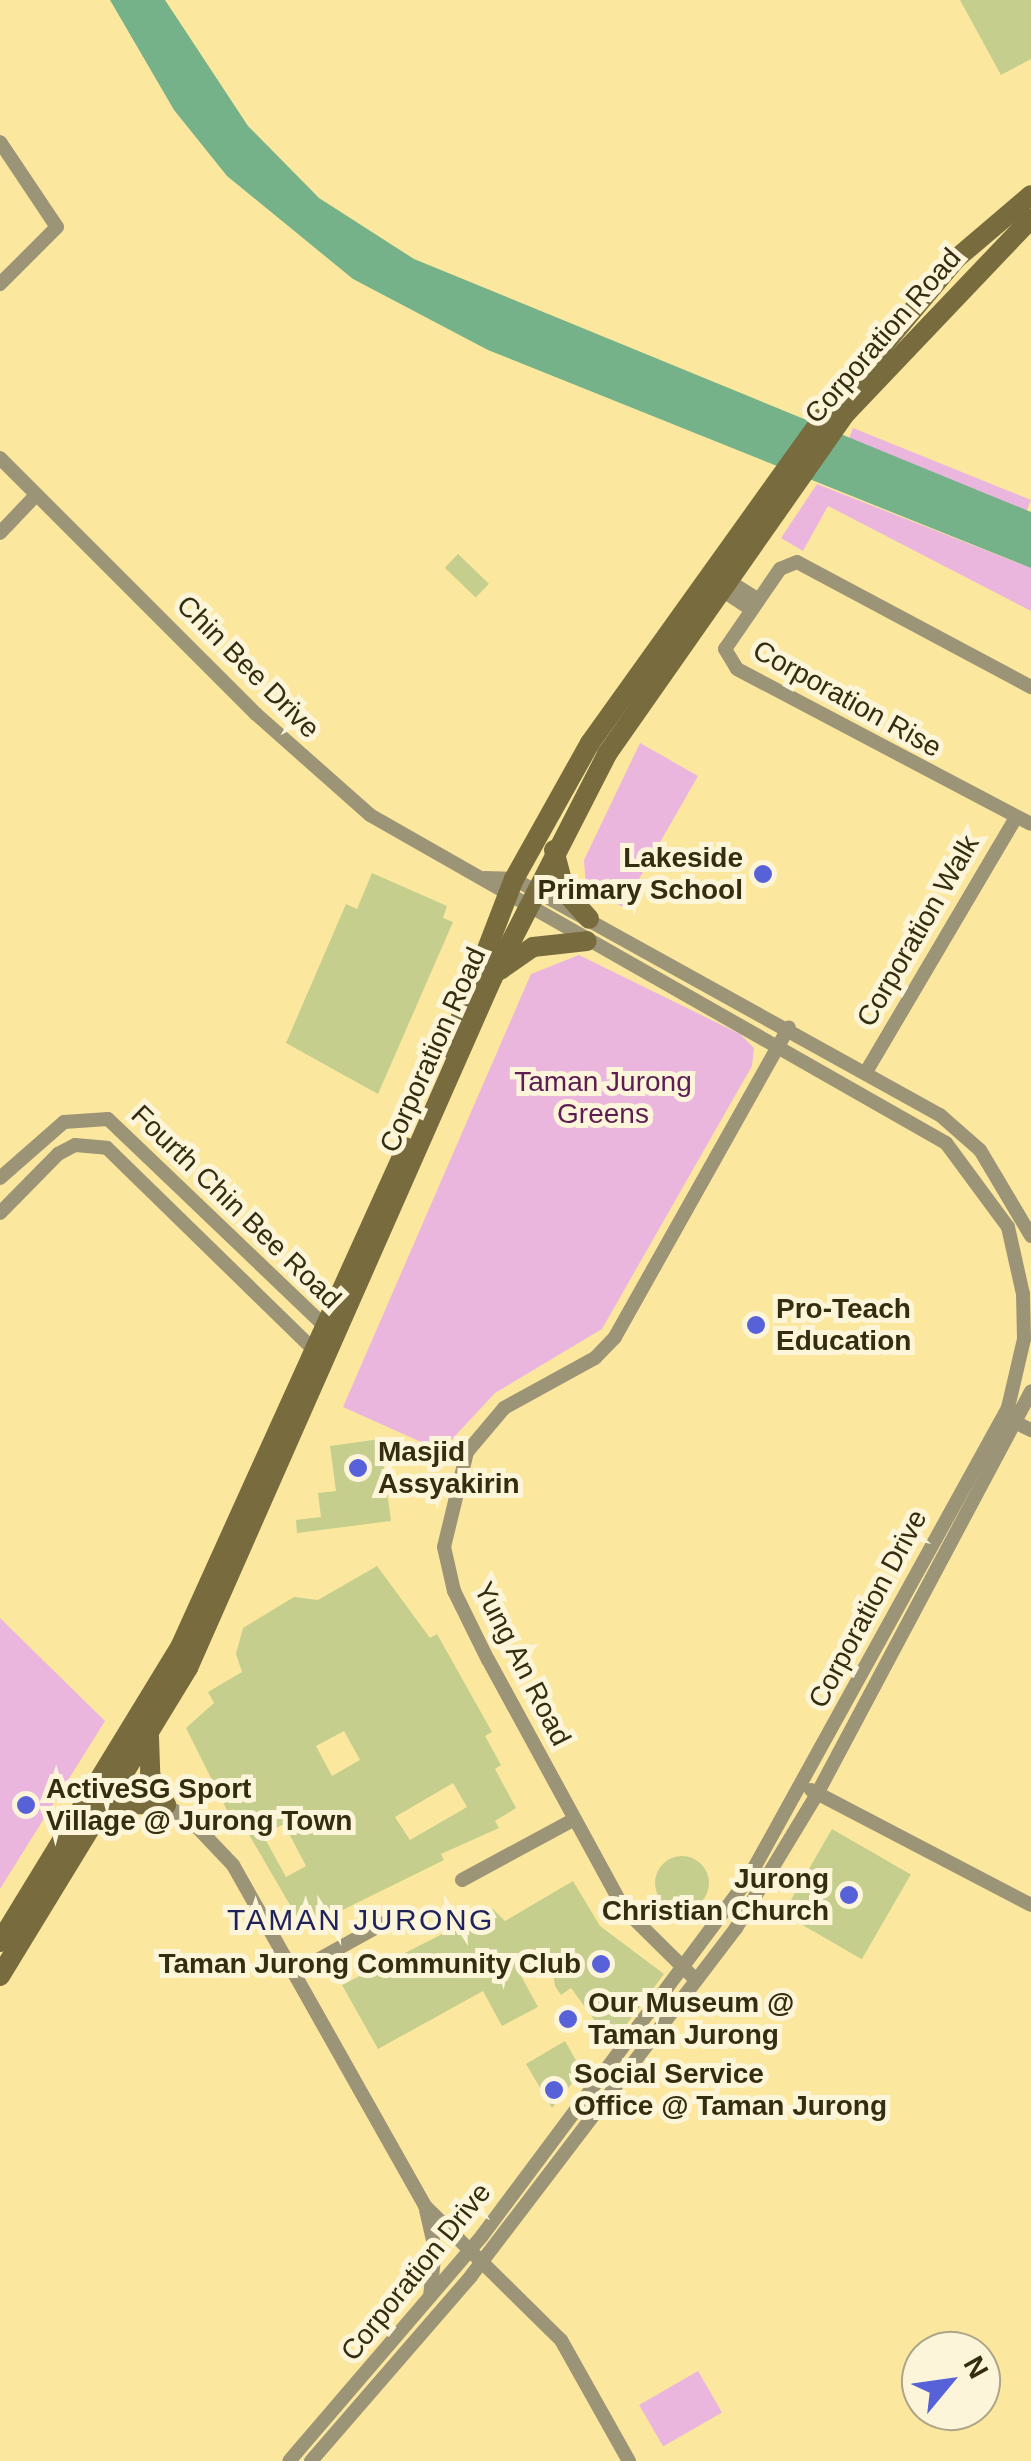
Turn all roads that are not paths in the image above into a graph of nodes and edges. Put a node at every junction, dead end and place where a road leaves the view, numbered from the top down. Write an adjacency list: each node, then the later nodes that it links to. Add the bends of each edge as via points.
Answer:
1 (0, 142): 4 (street, via 57,227)
2 (1031, 195): 5 (main road, Corporation Road, via 957,258)
3 (1031, 219): 5 (main road, Corporation Road)
4 (0, 284)
5 (831, 421): 7 (main road, Corporation Road)
6 (0, 458): 8 (street, Chin Bee Drive)
7 (793, 475): 10 (main road, Corporation Road); 12 (main road, Corporation Road)
8 (36, 495): 9 (street); 18 (street, Chin Bee Drive, via 342,794)
9 (0, 533)
10 (724, 584): 11 (street, Corporation Rise); 12 (main road, Corporation Road)
11 (753, 604): 13 (street, Corporation Rise, via 780,569 797,562); 14 (street, Corporation Rise, via 727,642 730,665)
12 (653, 669): 17 (main road, Corporation Road); 18 (main road, Corporation Road)
13 (1031, 687)
14 (995, 808): 15 (street, Corporation Walk)
15 (1016, 816): 16 (street, Corporation Walk); 25 (street, Corporation Walk)
16 (1031, 824)
17 (554, 848): 19 (main road, Corporation Road); 20 (main road, via 565,892)
18 (510, 889): 19 (street, Corporation Drive); 29 (main road, Corporation Road)
19 (530, 900): 20 (street, Corporation Drive); 21 (street, Corporation Drive); 22 (main road, Corporation Road)
20 (590, 919): 23 (street, Corporation Drive)
21 (587, 941): 22 (main road, via 533,946); 24 (street, Corporation Drive)
22 (492, 979): 29 (main road, Corporation Road)
23 (788, 1028): 24 (street, Yung An Road); 25 (street, Corporation Drive)
24 (779, 1046): 32 (street, Corporation Drive, via 924,1126 988,1192 1008,1228 1022,1294); 39 (street, Yung An Road, via 615,1337 595,1358 504,1408 467,1452 454,1482 444,1547 454,1591)
25 (866, 1072): 28 (street, Corporation Drive, via 940,1115 980,1150)
26 (0, 1178): 29 (street, Fourth Chin Bee Road, via 64,1122 108,1119)
27 (0, 1213): 30 (street, Fourth Chin Bee Road, via 58,1154 75,1145 107,1148)
28 (1031, 1236)
29 (330, 1331): 30 (main road, Corporation Road)
30 (319, 1356): 33 (main road, Corporation Road, via 188,1668); 34 (main road, Corporation Road)
31 (1031, 1391): 32 (street, Corporation Drive)
32 (1019, 1419): 35 (street, Corporation Drive); 36 (street, Corporation Drive)
33 (149, 1734): 34 (main road, Corporation Road); 37 (main road, via 150,1775)
34 (117, 1771): 37 (street); 38 (main road, Corporation Road); 44 (main road, Corporation Road)
35 (804, 1782): 36 (street); 45 (street, Corporation Drive, via 748,1879)
36 (819, 1790): 41 (street); 42 (street); 48 (street, Corporation Drive)
37 (166, 1805): 38 (main road, via 128,1804); 46 (street, via 233,1865)
38 (100, 1814): 47 (main road, Corporation Road)
39 (575, 1818): 40 (street); 45 (street, Yung An Road, via 624,1909)
40 (462, 1880)
41 (1031, 1897)
42 (1031, 1906)
43 (388, 1921): 46 (street)
44 (0, 1942)
45 (681, 1966): 48 (street, Yung An Road); 50 (street, Corporation Drive)
46 (294, 1973): 49 (street)
47 (0, 1976)
48 (696, 1979): 50 (street, Corporation Drive)
49 (424, 2206): 50 (street); 51 (street, via 434,2248)
50 (476, 2256): 51 (street, Corporation Drive); 53 (street, Corporation Drive); 54 (street, via 574,2358)
51 (430, 2298): 52 (street, Corporation Drive)
52 (289, 2461)
53 (312, 2461)
54 (628, 2461)

